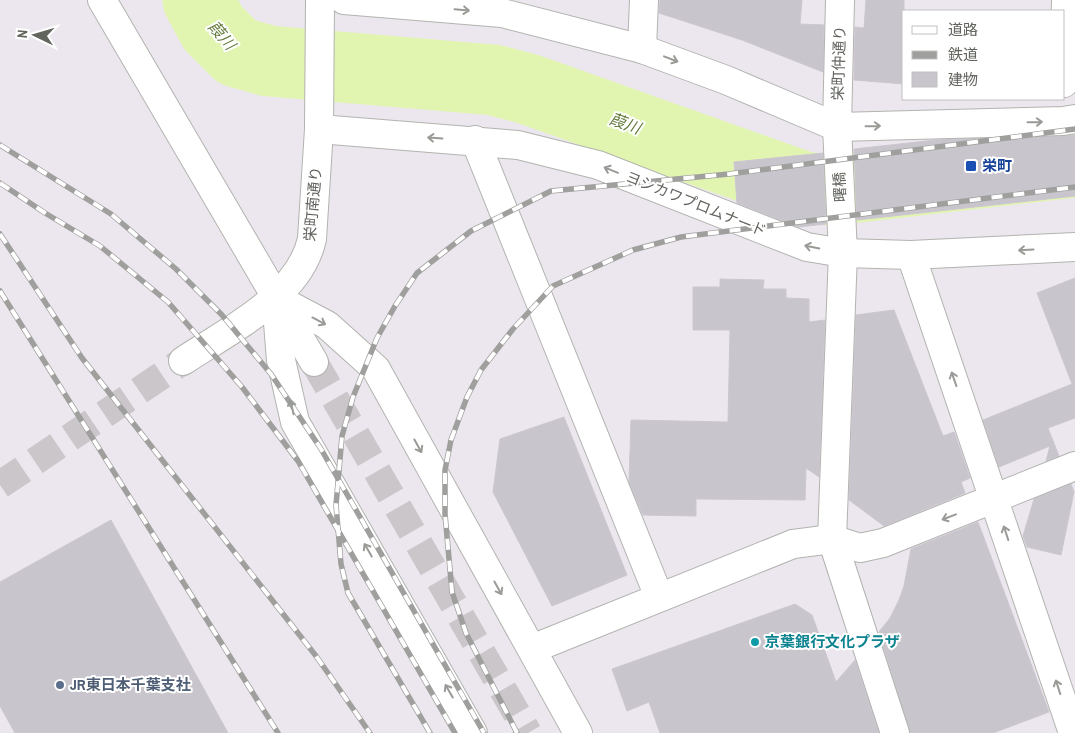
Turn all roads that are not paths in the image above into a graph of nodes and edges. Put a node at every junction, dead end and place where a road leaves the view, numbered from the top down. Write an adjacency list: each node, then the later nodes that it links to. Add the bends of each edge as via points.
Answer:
1 (102, 0): 18 (street)
2 (320, 0): 12 (street, 栄町南通り)
3 (344, 0): 7 (street, one-way to 7)
4 (644, 0): 9 (street)
5 (840, 0): 11 (street, 栄町仲通り)
6 (1066, 0): 8 (street)
7 (502, 6): 9 (street)
8 (1065, 42)
9 (642, 49): 11 (street, one-way to 11)
10 (1067, 113): 11 (street, one-way to 10)
11 (837, 127): 14 (street, 栄町仲通り)
12 (319, 130): 13 (street, ヨシカワプロムナード, one-way to 12); 18 (street, 栄町南通り, via 312,239 301,267)
13 (475, 140): 16 (street, ヨシカワプロムナード, one-way to 13, via 806,247 598,165 518,145); 24 (street)
14 (839, 159): 16 (street, 曙橋)
15 (1075, 247): 17 (street, ヨシカワプロムナード, one-way to 17)
16 (844, 253): 17 (street, ヨシカワプロムナード); 23 (street, 曙橋)
17 (911, 255): 22 (street, one-way to 17)
18 (276, 298): 19 (street, 栄町南通り); 20 (street); 25 (street, one-way to 25, via 326,325 376,369); 26 (street, one-way to 18, via 295,422 281,360)
19 (183, 361)
20 (314, 362)
21 (1075, 466): 22 (street)
22 (995, 499): 23 (street, one-way to 23, via 883,543 860,548); 29 (street, one-way to 22)
23 (832, 539): 24 (street, via 793,544); 28 (street)
24 (659, 596): 25 (street)
25 (532, 649): 27 (street)
26 (473, 733)
27 (578, 733)
28 (895, 733)
29 (1073, 733)

